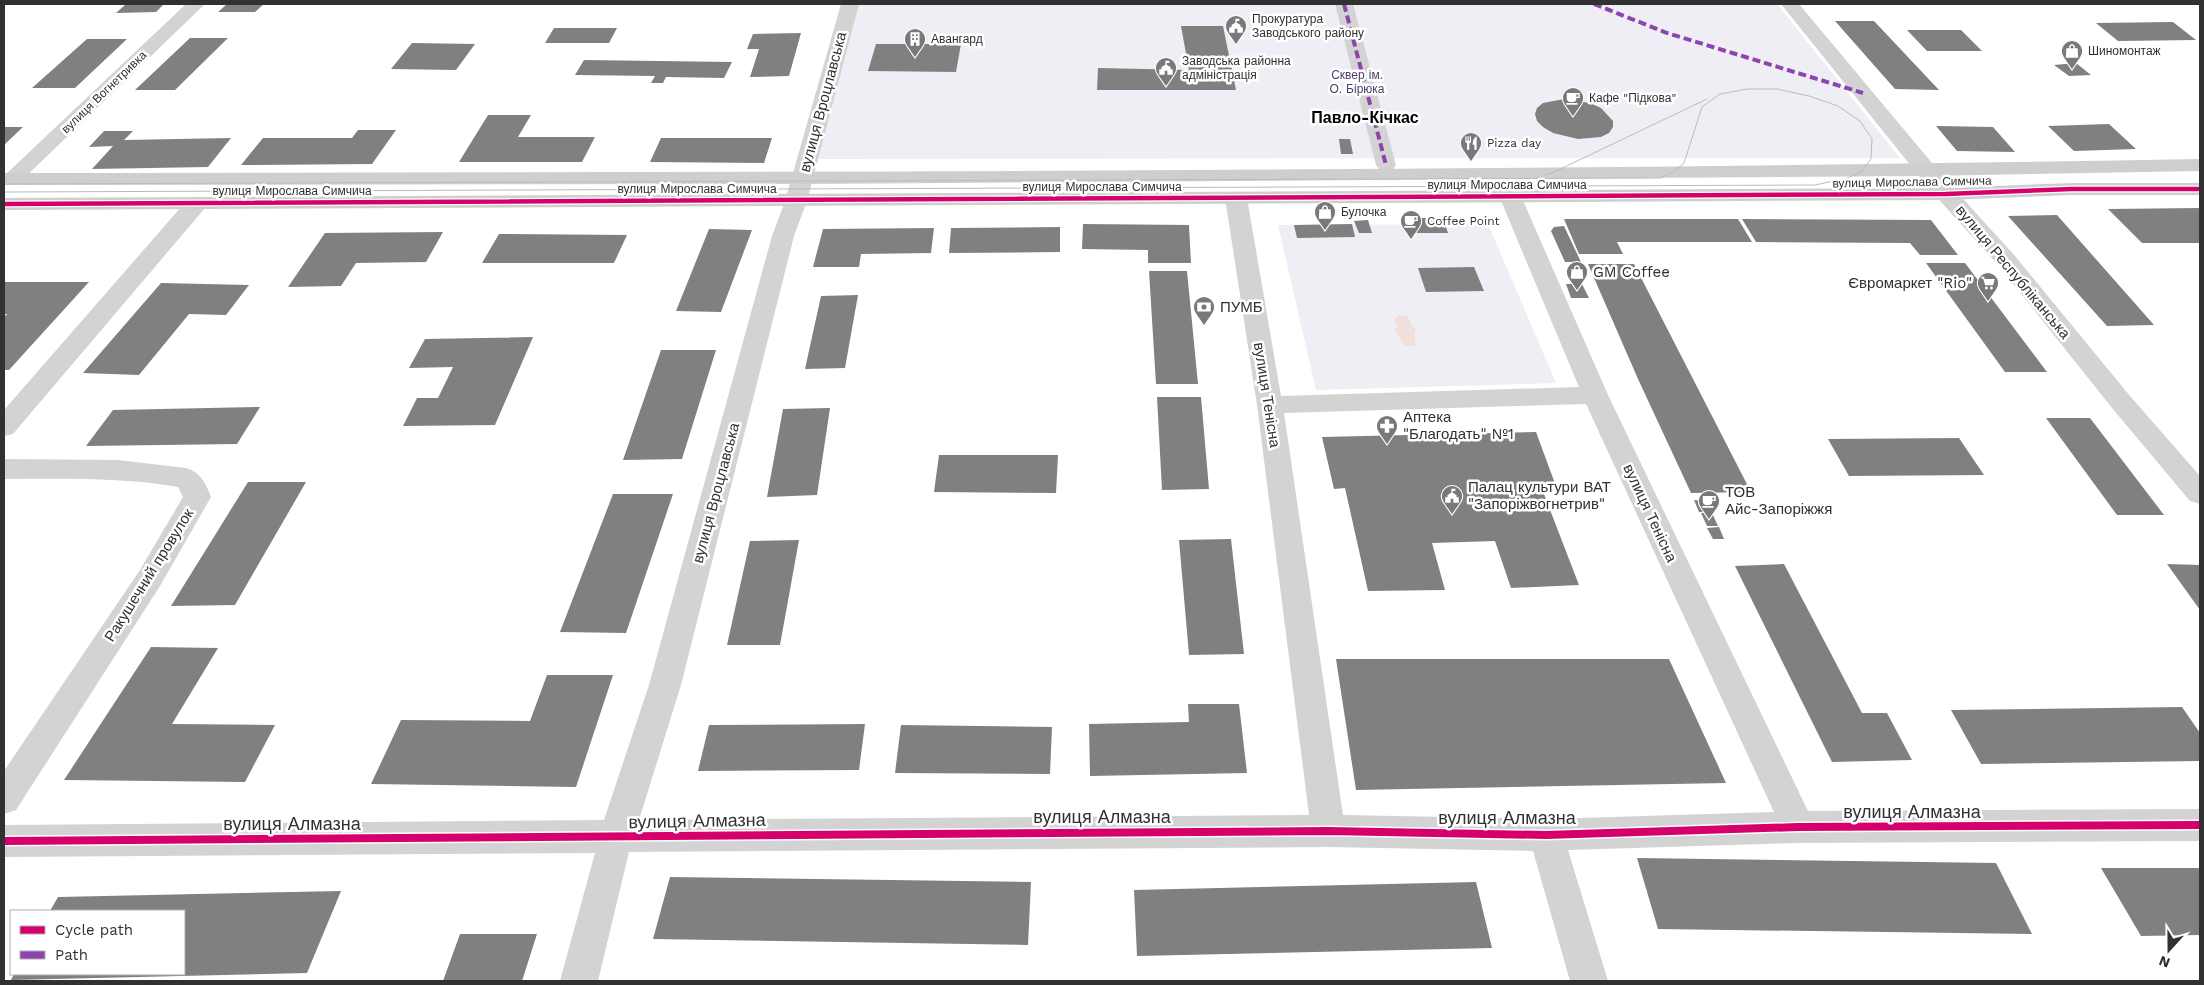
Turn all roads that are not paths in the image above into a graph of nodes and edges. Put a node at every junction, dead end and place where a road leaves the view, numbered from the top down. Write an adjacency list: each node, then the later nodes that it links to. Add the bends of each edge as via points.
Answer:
1 (196, 4): 8 (street, вулиця Вогнетривка)
2 (850, 4): 9 (street, вулиця Вроцлавська)
3 (1344, 4): 5 (street)
4 (1790, 4): 7 (street, вулиця Республіканська)
5 (1386, 165)
6 (2200, 165): 7 (street, вулиця Мирослава Симчича)
7 (1926, 170): 9 (street, вулиця Мирослава Симчича); 11 (street, вулиця Республіканська)
8 (8, 179): 9 (street, вулиця Мирослава Симчича)
9 (799, 189): 13 (street, вулиця Мирослава Симчича); 14 (street, вулиця Мирослава Симчича); 26 (street, вулиця Вроцлавська, via 665,685)
10 (2200, 189): 11 (street, вулиця Мирослава Симчича, via 2072,189)
11 (1946, 194): 12 (street, вулиця Мирослава Симчича); 20 (street, вулиця Республіканська, via 2007,262)
12 (1510, 196): 13 (street, вулиця Мирослава Симчича); 16 (street, вулиця Тенісна)
13 (1236, 198): 17 (street, вулиця Тенісна)
14 (197, 203): 15 (street, вулиця Мирослава Симчича); 18 (street)
15 (4, 204)
16 (1595, 395): 17 (street); 23 (street, вулиця Тенісна)
17 (1270, 405): 24 (street, вулиця Тенісна)
18 (4, 427)
19 (4, 469): 21 (street, Ракушечний провулок, via 100,468 166,474 186,478 196,497 150,578)
20 (2200, 494)
21 (4, 799)
22 (2200, 826): 23 (street, вулиця Алмазна)
23 (1798, 827): 25 (street, вулиця Алмазна)
24 (1328, 831): 25 (street, вулиця Алмазна); 26 (street, вулиця Алмазна)
25 (1546, 835): 29 (street)
26 (616, 837): 27 (street, вулиця Алмазна); 28 (street, вулиця Вроцлавська)
27 (4, 841)
28 (579, 981)
29 (1589, 981)

